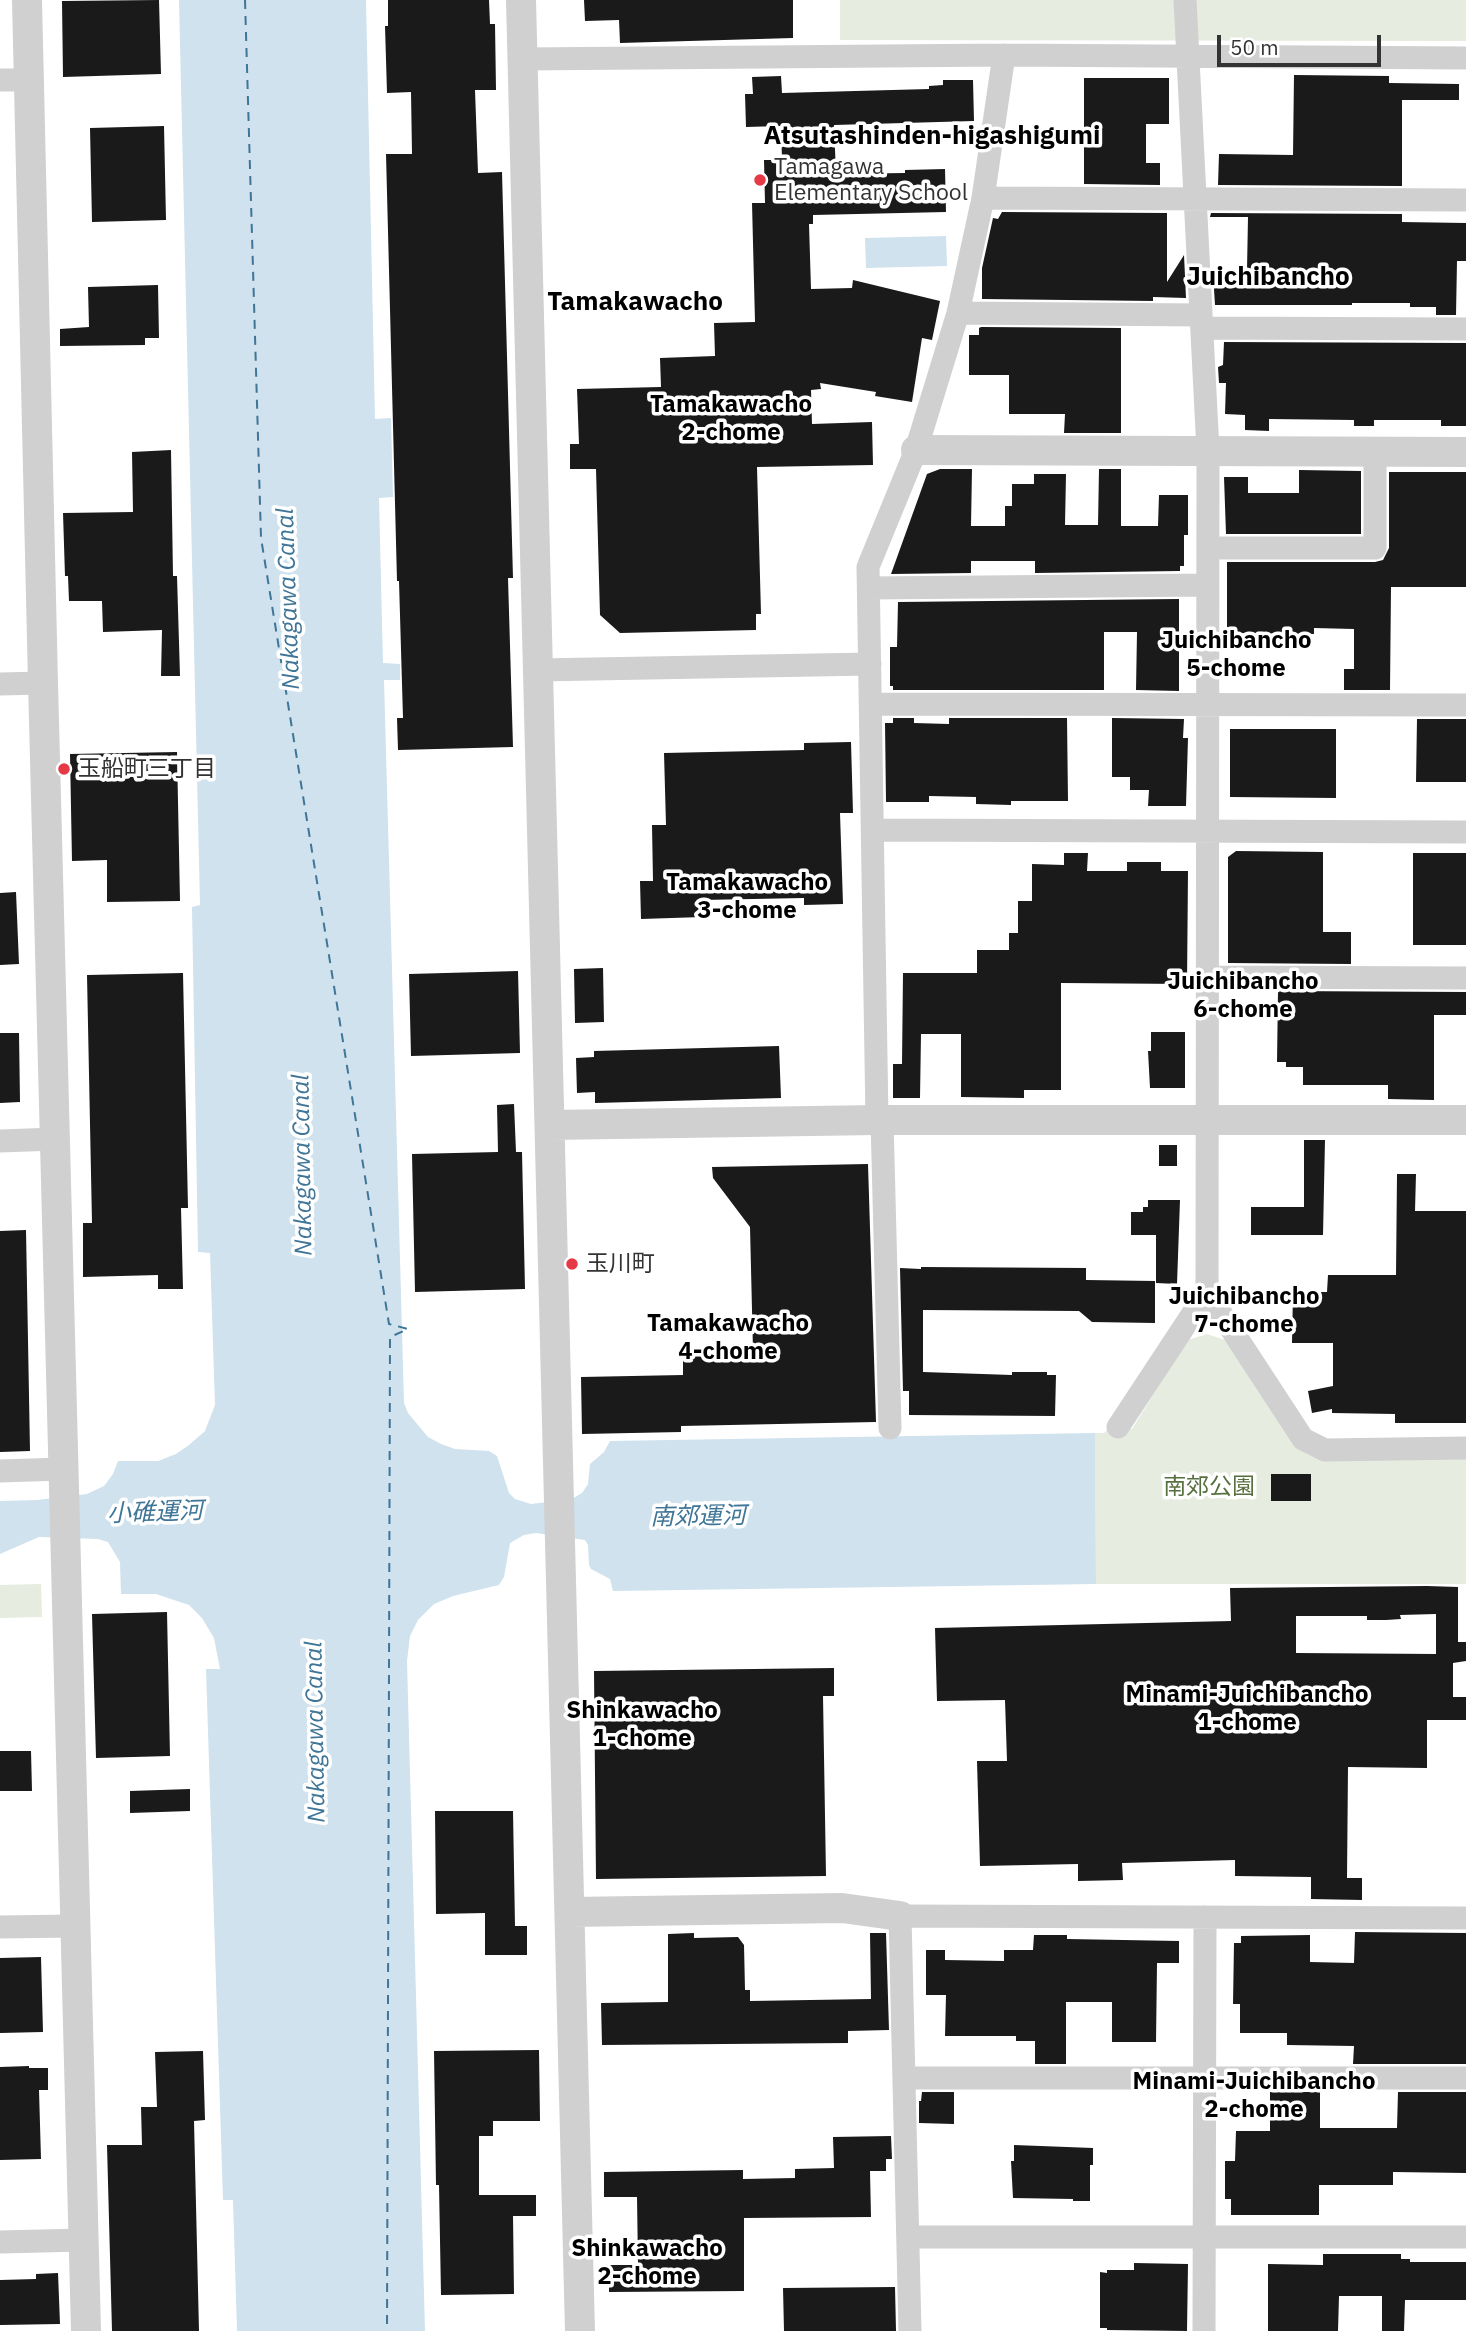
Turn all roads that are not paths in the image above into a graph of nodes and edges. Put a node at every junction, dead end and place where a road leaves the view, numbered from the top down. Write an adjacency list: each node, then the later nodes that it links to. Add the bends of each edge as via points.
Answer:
1 (27, 0): 9 (street)
2 (521, 0): 7 (street)
3 (1185, 0): 5 (street)
4 (1004, 55): 5 (street); 7 (street); 10 (street)
5 (1188, 56): 6 (street); 11 (street)
6 (1466, 58)
7 (522, 59): 24 (street)
8 (0, 80): 9 (street)
9 (29, 80): 25 (street)
10 (984, 198): 11 (street); 13 (street)
11 (1196, 199): 12 (street); 14 (street)
12 (1466, 200)
13 (958, 313): 14 (street); 16 (street)
14 (1202, 322): 15 (street); 17 (street)
15 (1466, 329)
16 (916, 450): 17 (street); 22 (street, via 868,567)
17 (1208, 451): 18 (street); 20 (street)
18 (1375, 452): 19 (street); 20 (street, via 1375,548)
19 (1466, 452)
20 (1208, 548): 21 (street)
21 (1208, 585): 22 (street); 28 (street)
22 (869, 587): 23 (street)
23 (870, 664): 24 (street); 27 (street)
24 (538, 670): 38 (street)
25 (43, 683): 26 (street); 39 (street)
26 (0, 684)
27 (871, 704): 28 (street); 30 (street)
28 (1208, 704): 29 (street); 31 (street)
29 (1466, 705)
30 (873, 830): 31 (street); 35 (street)
31 (1208, 831): 32 (street); 33 (street)
32 (1466, 832)
33 (1208, 977): 34 (street); 36 (street)
34 (1466, 978)
35 (880, 1120): 36 (street); 38 (street); 43 (street)
36 (1208, 1120): 37 (street); 41 (street)
37 (1466, 1120)
38 (550, 1125): 47 (street)
39 (56, 1139): 40 (street); 46 (street)
40 (0, 1141)
41 (1207, 1292): 42 (street); 44 (street, via 1303,1438 1325,1450)
42 (1118, 1426)
43 (890, 1428)
44 (1466, 1448)
45 (0, 1471): 46 (street)
46 (64, 1477): 51 (street)
47 (570, 1912): 48 (street, via 842,1908); 62 (street)
48 (900, 1916): 49 (street); 53 (street)
49 (1205, 1917): 50 (street); 55 (street)
50 (1466, 1918)
51 (74, 1926): 52 (street); 59 (street)
52 (0, 1927)
53 (904, 2078): 55 (street); 56 (street)
54 (1466, 2078): 55 (street)
55 (1205, 2079): 57 (street)
56 (908, 2237): 57 (street); 63 (street)
57 (1205, 2237): 58 (street); 64 (street)
58 (1466, 2237)
59 (83, 2240): 60 (street); 61 (street)
60 (0, 2242)
61 (86, 2331)
62 (580, 2331)
63 (910, 2331)
64 (1204, 2331)

